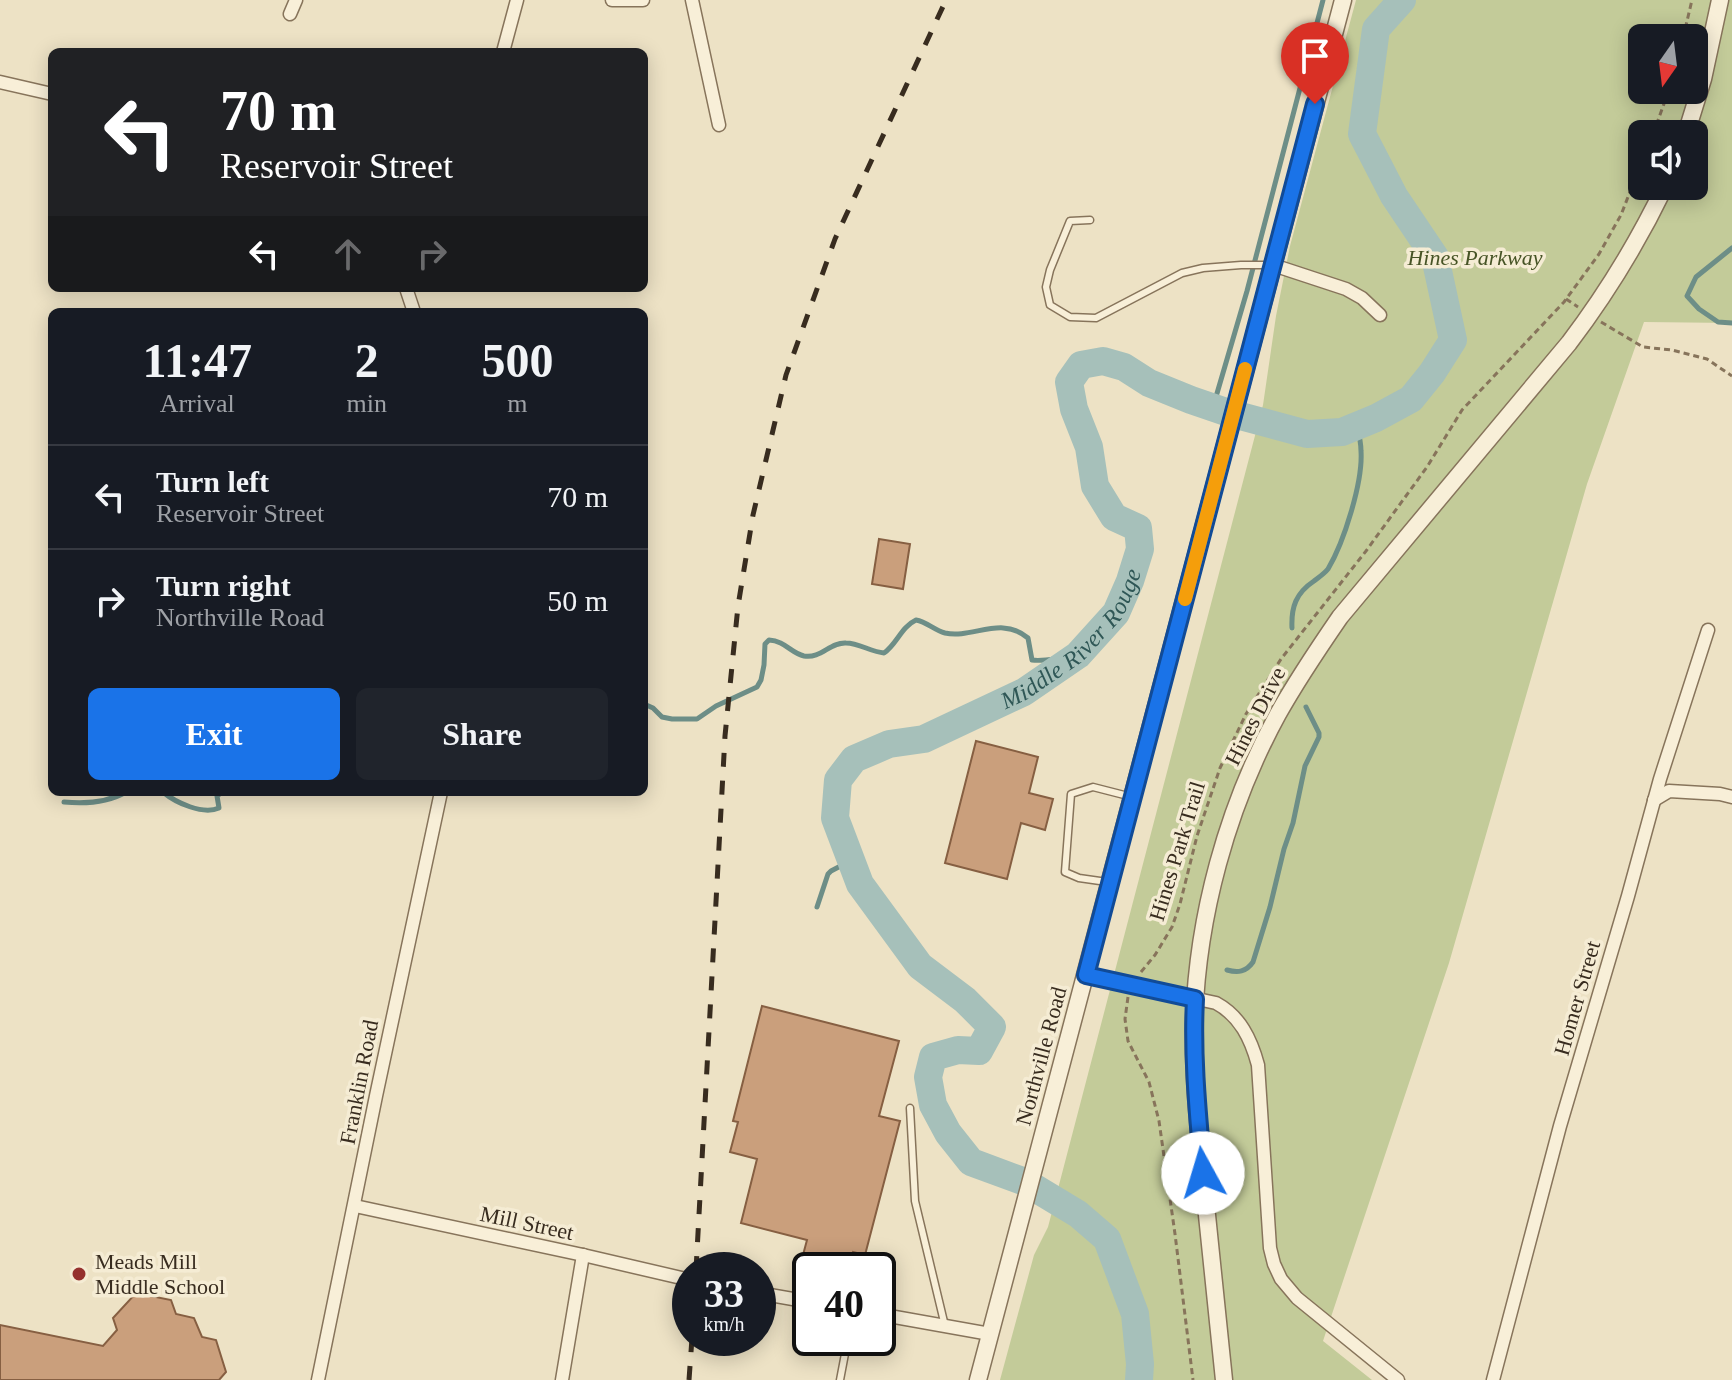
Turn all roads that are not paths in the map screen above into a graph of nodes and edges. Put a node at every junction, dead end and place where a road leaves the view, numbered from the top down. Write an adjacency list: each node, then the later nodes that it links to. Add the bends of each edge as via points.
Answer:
1 (296, 0): 8 (street)
2 (517, 0): 9 (street)
3 (612, 0): 4 (street)
4 (643, 0)
5 (692, 0): 13 (street)
6 (1343, 0): 16 (street, Northville Road)
7 (1720, 0): 12 (street)
8 (290, 14)
9 (504, 48)
10 (0, 82): 11 (street)
11 (48, 93)
12 (1690, 120)
13 (719, 125)
14 (1658, 200): 25 (street, Hines Drive, via 1634,247 1569,343 1340,617 1307,664 1248,778 1222,850)
15 (1090, 220): 16 (lane, via 1070,221 1046,287 1050,305 1070,317 1096,318 1182,273)
16 (1273, 265): 17 (street, via 1346,289); 20 (street, Northville Road)
17 (1380, 315)
18 (1708, 630): 22 (street, Homer Street)
19 (440, 796): 27 (street, Franklin Road)
20 (1133, 797): 23 (street, Northville Road); 23 (lane, via 1093,787 1071,794 1065,872)
21 (1732, 797): 22 (street, via 1669,791)
22 (1654, 800): 40 (street, Homer Street)
23 (1110, 882): 24 (street, Northville Road)
24 (1086, 975): 25 (street); 32 (street, Northville Road)
25 (1195, 999): 38 (street, Hines Drive, via 1197,1114); 39 (street, via 1232,1013 1254,1050 1270,1248 1281,1279)
26 (910, 1108): 31 (lane, via 915,1201)
27 (355, 1206): 28 (street, Mill Street); 34 (street, Franklin Road)
28 (583, 1255): 29 (street, Mill Street); 35 (street)
29 (672, 1276)
30 (896, 1317): 31 (street)
31 (945, 1326): 32 (street)
32 (990, 1334): 37 (street, Northville Road)
33 (845, 1356): 36 (lane)
34 (318, 1380)
35 (562, 1380)
36 (840, 1380)
37 (978, 1380)
38 (1224, 1380)
39 (1398, 1380)
40 (1493, 1380)

